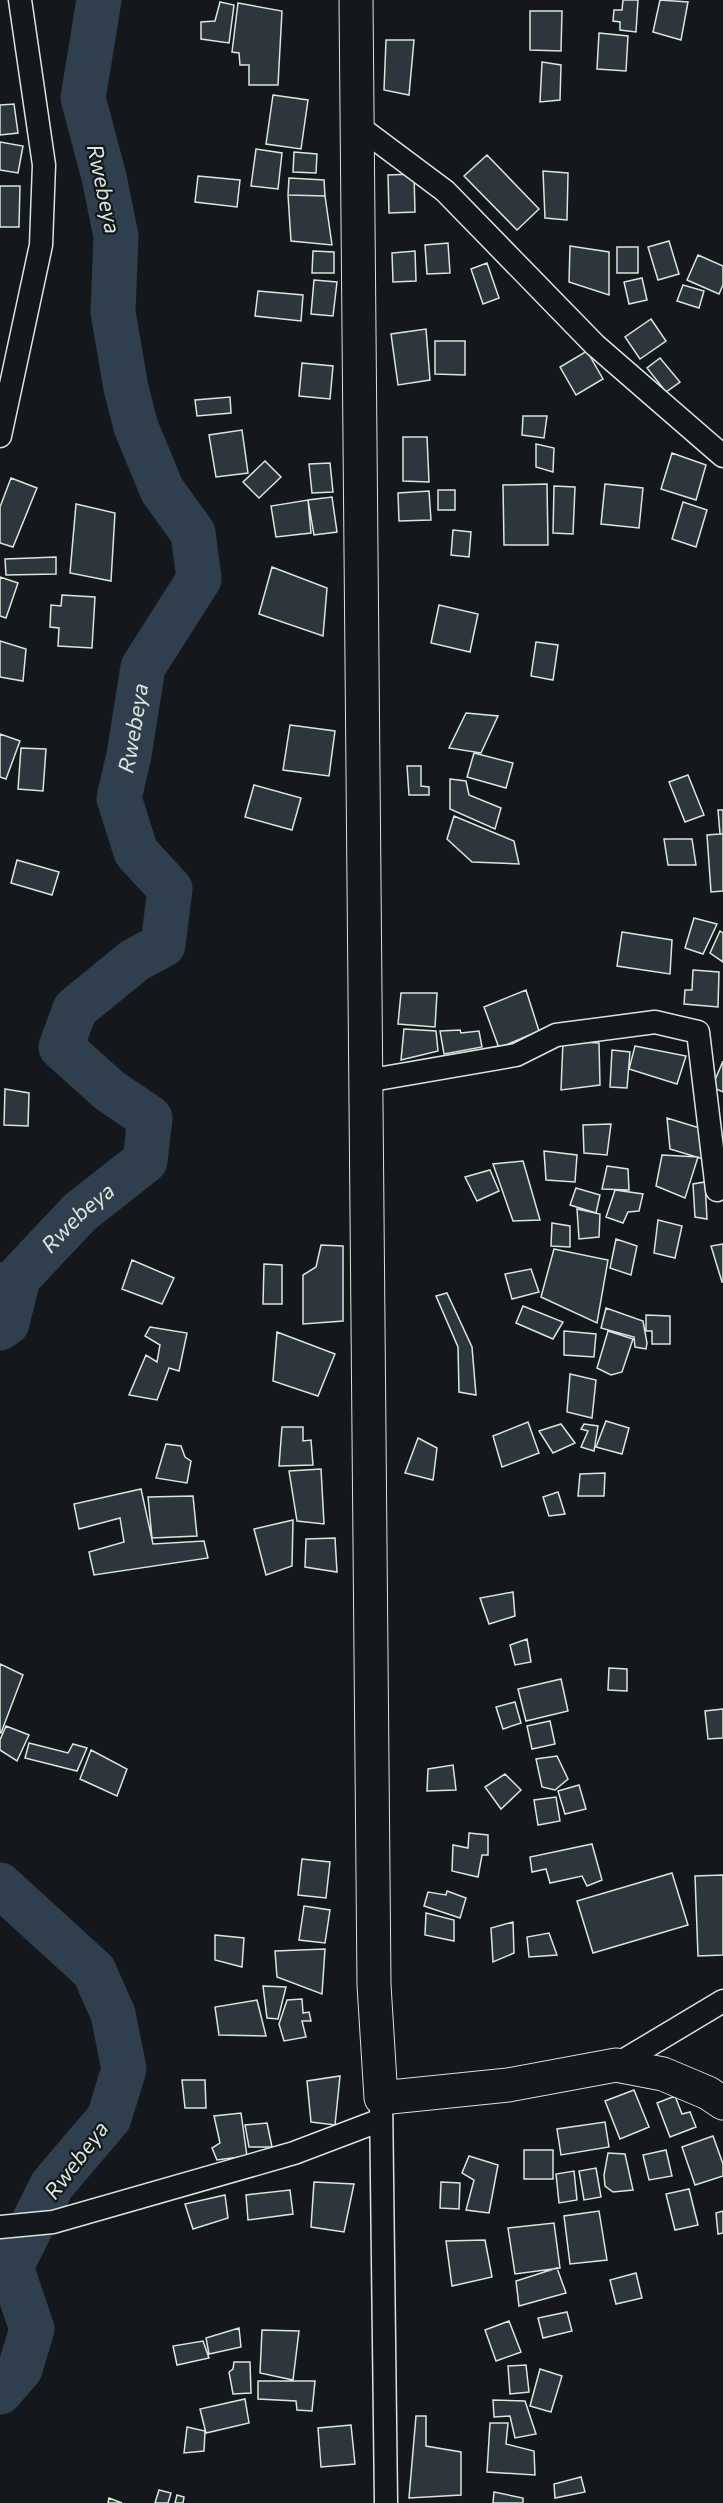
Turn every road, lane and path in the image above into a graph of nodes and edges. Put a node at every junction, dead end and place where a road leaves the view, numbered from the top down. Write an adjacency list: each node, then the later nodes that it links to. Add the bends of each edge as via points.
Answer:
1 (20, 0): 4 (street, via 44,165 41,245)
2 (356, 0): 3 (main road)
3 (357, 126): 5 (street, via 445,191 595,345); 6 (main road)
4 (0, 436)
5 (723, 456)
6 (366, 1081): 7 (street, via 516,1055 556,1035 655,1022 698,1032); 11 (main road, via 374,1985)
7 (717, 1190)
8 (723, 2001): 9 (street)
9 (616, 2065): 10 (main road, via 663,2074); 11 (main road)
10 (723, 2103)
11 (381, 2109): 12 (street, via 294,2153 53,2222); 13 (street)
12 (3, 2227)
13 (386, 2503)

